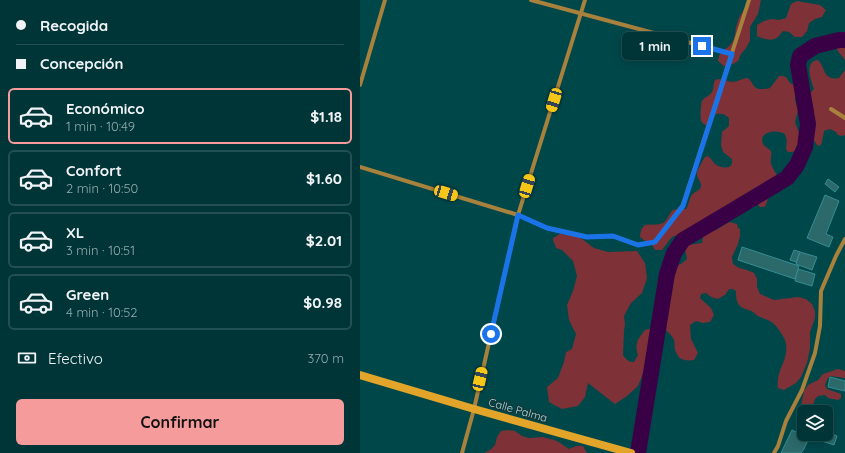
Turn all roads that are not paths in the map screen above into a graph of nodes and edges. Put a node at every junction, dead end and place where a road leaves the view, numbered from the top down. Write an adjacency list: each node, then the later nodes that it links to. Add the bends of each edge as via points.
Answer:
1 (385, 0): 7 (street)
2 (531, 0): 5 (street)
3 (585, 0): 5 (street)
4 (750, 0): 6 (street)
5 (581, 13): 6 (street); 11 (street)
6 (732, 54): 11 (street, via 683,206 655,242 638,245 613,236 587,237 547,228)
7 (360, 85)
8 (831, 109): 9 (street)
9 (845, 118)
10 (360, 167): 11 (street)
11 (518, 215): 14 (street)
12 (845, 239): 17 (street, via 821,291 820,326 815,353 802,390 786,421)
13 (360, 375): 14 (street, Calle Palma)
14 (474, 409): 15 (street, Calle Palma); 16 (street)
15 (628, 452)
16 (462, 453)
17 (774, 453)

